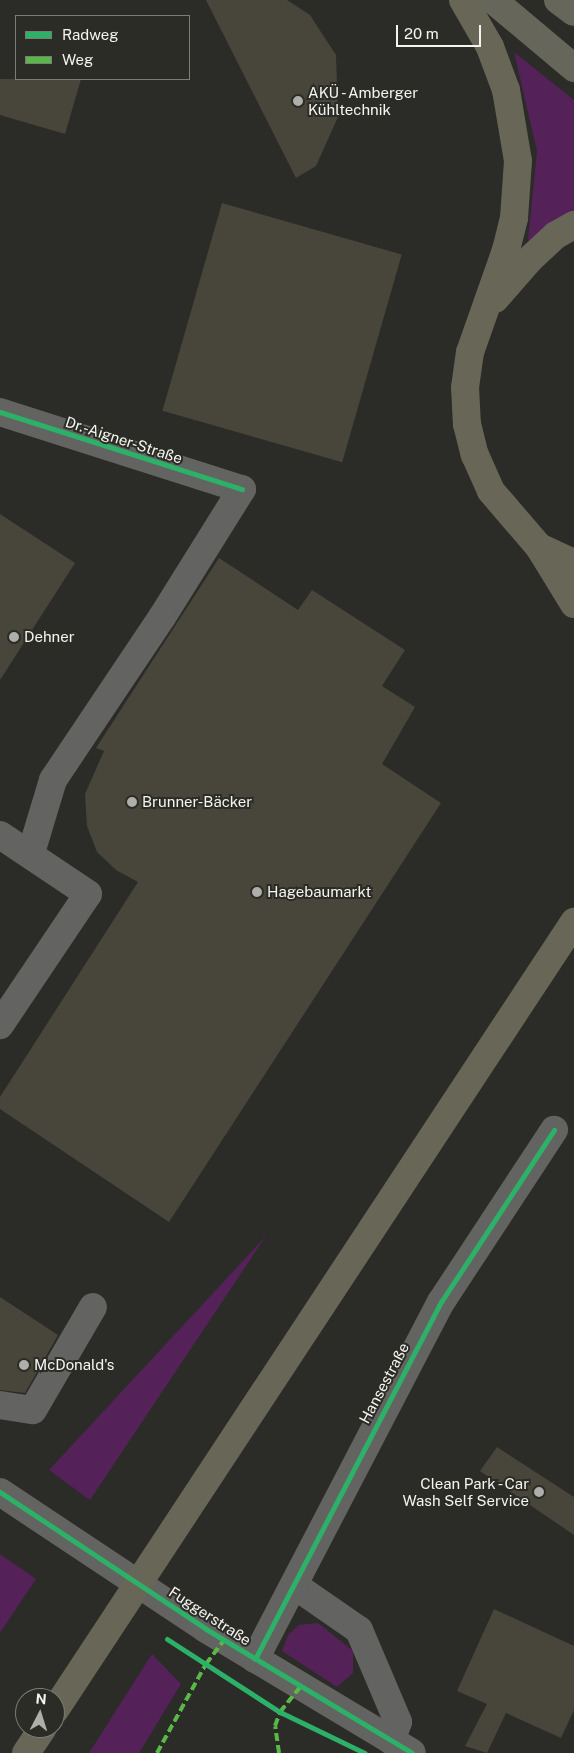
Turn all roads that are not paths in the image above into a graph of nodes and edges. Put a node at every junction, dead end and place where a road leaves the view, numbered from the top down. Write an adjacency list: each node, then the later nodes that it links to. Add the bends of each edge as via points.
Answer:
1 (463, 0): 7 (highway, via 490,46 506,90 518,161 514,218)
2 (493, 0): 5 (main road)
3 (558, 0): 4 (main road)
4 (574, 12)
5 (574, 68)
6 (574, 225): 7 (highway, via 556,235 530,259)
7 (486, 310): 9 (highway, via 470,352 465,387 467,424 475,455 491,491)
8 (0, 412): 13 (street, Dr.-Aigner-Straße, via 242,488 162,617 53,780)
9 (539, 547): 10 (highway); 11 (highway)
10 (574, 563)
11 (574, 604)
12 (0, 835): 13 (street)
13 (31, 853): 18 (street, via 88,894)
14 (574, 899): 17 (highway)
15 (574, 922): 17 (highway)
16 (574, 942): 17 (highway)
17 (533, 984): 25 (highway)
18 (0, 1025)
19 (554, 1130): 23 (street, Hansestraße, via 440,1302)
20 (93, 1307): 21 (street, via 33,1410)
21 (0, 1405)
22 (8, 1497): 24 (street, Fuggerstraße)
23 (294, 1585): 24 (street, Hansestraße); 27 (street, Fuggerstraße, via 359,1630 398,1722)
24 (255, 1659): 27 (street, Fuggerstraße)
25 (65, 1695)
26 (36, 1738): 28 (highway)
27 (402, 1747)
28 (26, 1753)

